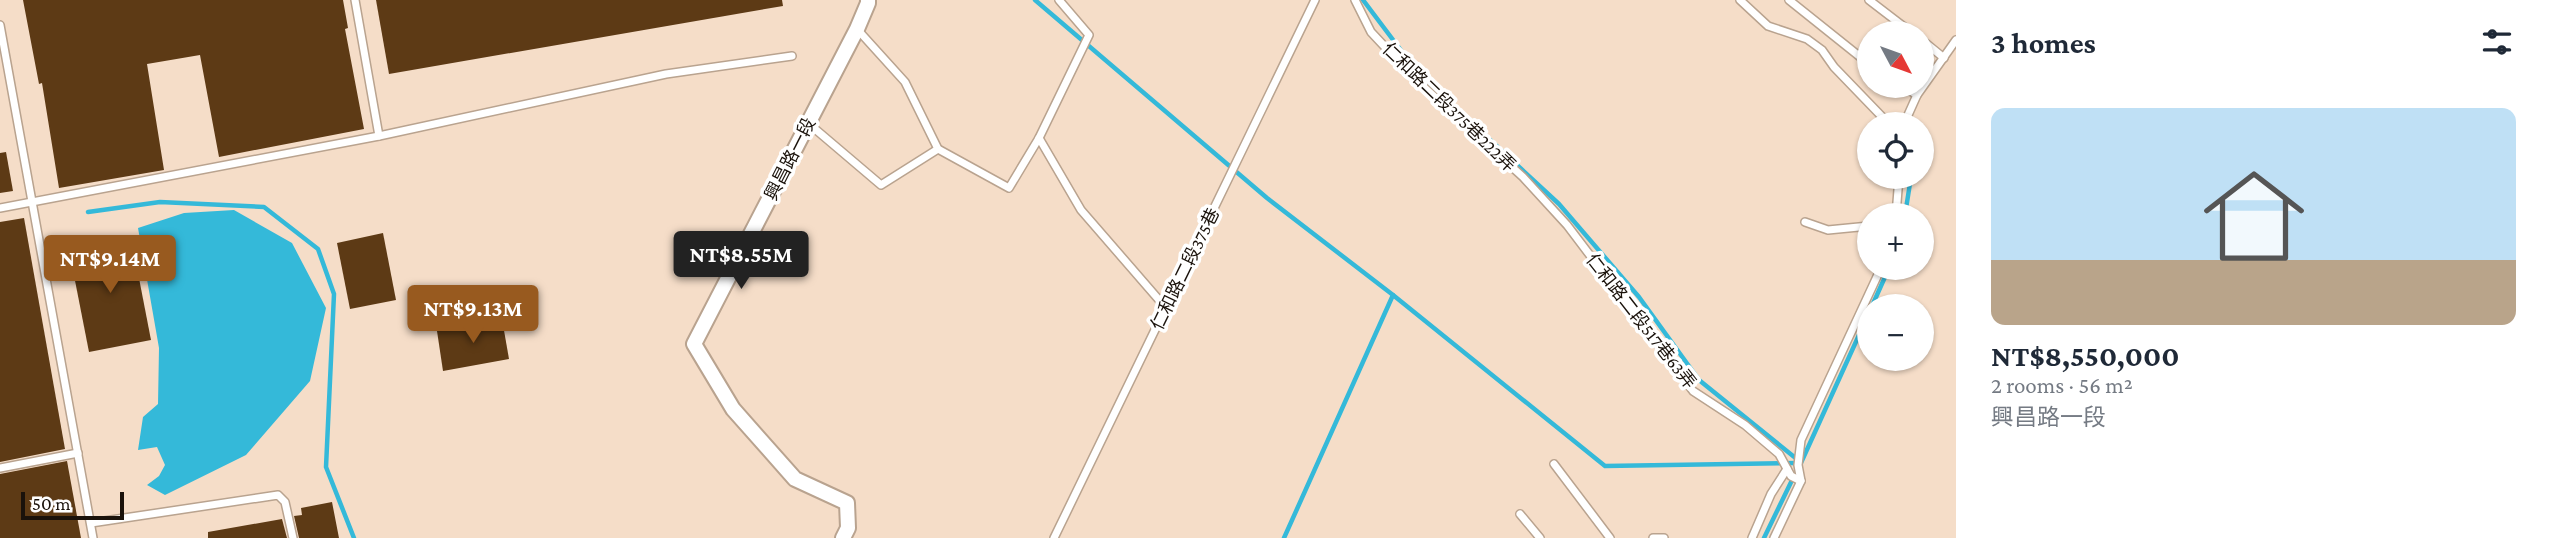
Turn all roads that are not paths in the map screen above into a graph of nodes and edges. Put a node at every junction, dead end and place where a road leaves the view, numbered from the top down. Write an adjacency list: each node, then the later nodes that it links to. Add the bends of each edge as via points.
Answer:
1 (355, 0): 20 (lane)
2 (868, 0): 11 (street, 興昌路一段)
3 (1059, 0): 21 (lane, via 1089,35)
4 (1315, 0): 29 (lane, 仁和路二段375巷)
5 (1355, 0): 23 (lane, 仁和路二段375巷222弄, via 1371,32 1415,79)
6 (1740, 0): 18 (lane, via 1768,26 1807,39 1822,50)
7 (1789, 0): 14 (lane)
8 (1870, 0): 9 (lane)
9 (1897, 21)
10 (0, 25): 24 (lane)
11 (857, 29): 19 (street, 興昌路一段); 22 (lane, via 905,82)
12 (1956, 40): 16 (lane)
13 (1934, 50): 16 (lane)
14 (1857, 54)
15 (792, 56): 20 (lane, via 666,74)
16 (1944, 58): 17 (lane)
17 (1934, 72)
18 (1878, 112)
19 (808, 123): 22 (lane, via 881,185); 39 (street, 興昌路一段, via 694,344 733,409 796,479 847,503 848,528)
20 (379, 136): 24 (lane)
21 (1039, 138): 22 (lane, via 1009,188); 29 (lane, via 1081,210)
22 (938, 149)
23 (1523, 177): 33 (lane, 仁和路二段517巷63弄, via 1567,225 1693,391 1745,425 1779,454)
24 (32, 202): 25 (lane); 30 (lane)
25 (0, 208)
26 (1805, 222): 27 (lane, via 1828,230)
27 (1857, 227)
28 (1875, 280): 34 (lane, via 1801,440)
29 (1166, 308): 40 (lane, 仁和路二段375巷)
30 (78, 453): 32 (lane); 36 (lane)
31 (1554, 464): 42 (lane)
32 (0, 467)
33 (1787, 469): 34 (lane, 仁和路二段517巷63弄); 45 (lane)
34 (1801, 481): 46 (lane)
35 (1520, 514): 41 (lane)
36 (91, 523): 37 (lane); 38 (lane, via 278,495 285,502)
37 (93, 538)
38 (293, 538)
39 (843, 538)
40 (1054, 538)
41 (1539, 538)
42 (1609, 538)
43 (1653, 538): 44 (lane)
44 (1664, 538)
45 (1752, 538)
46 (1774, 538)

